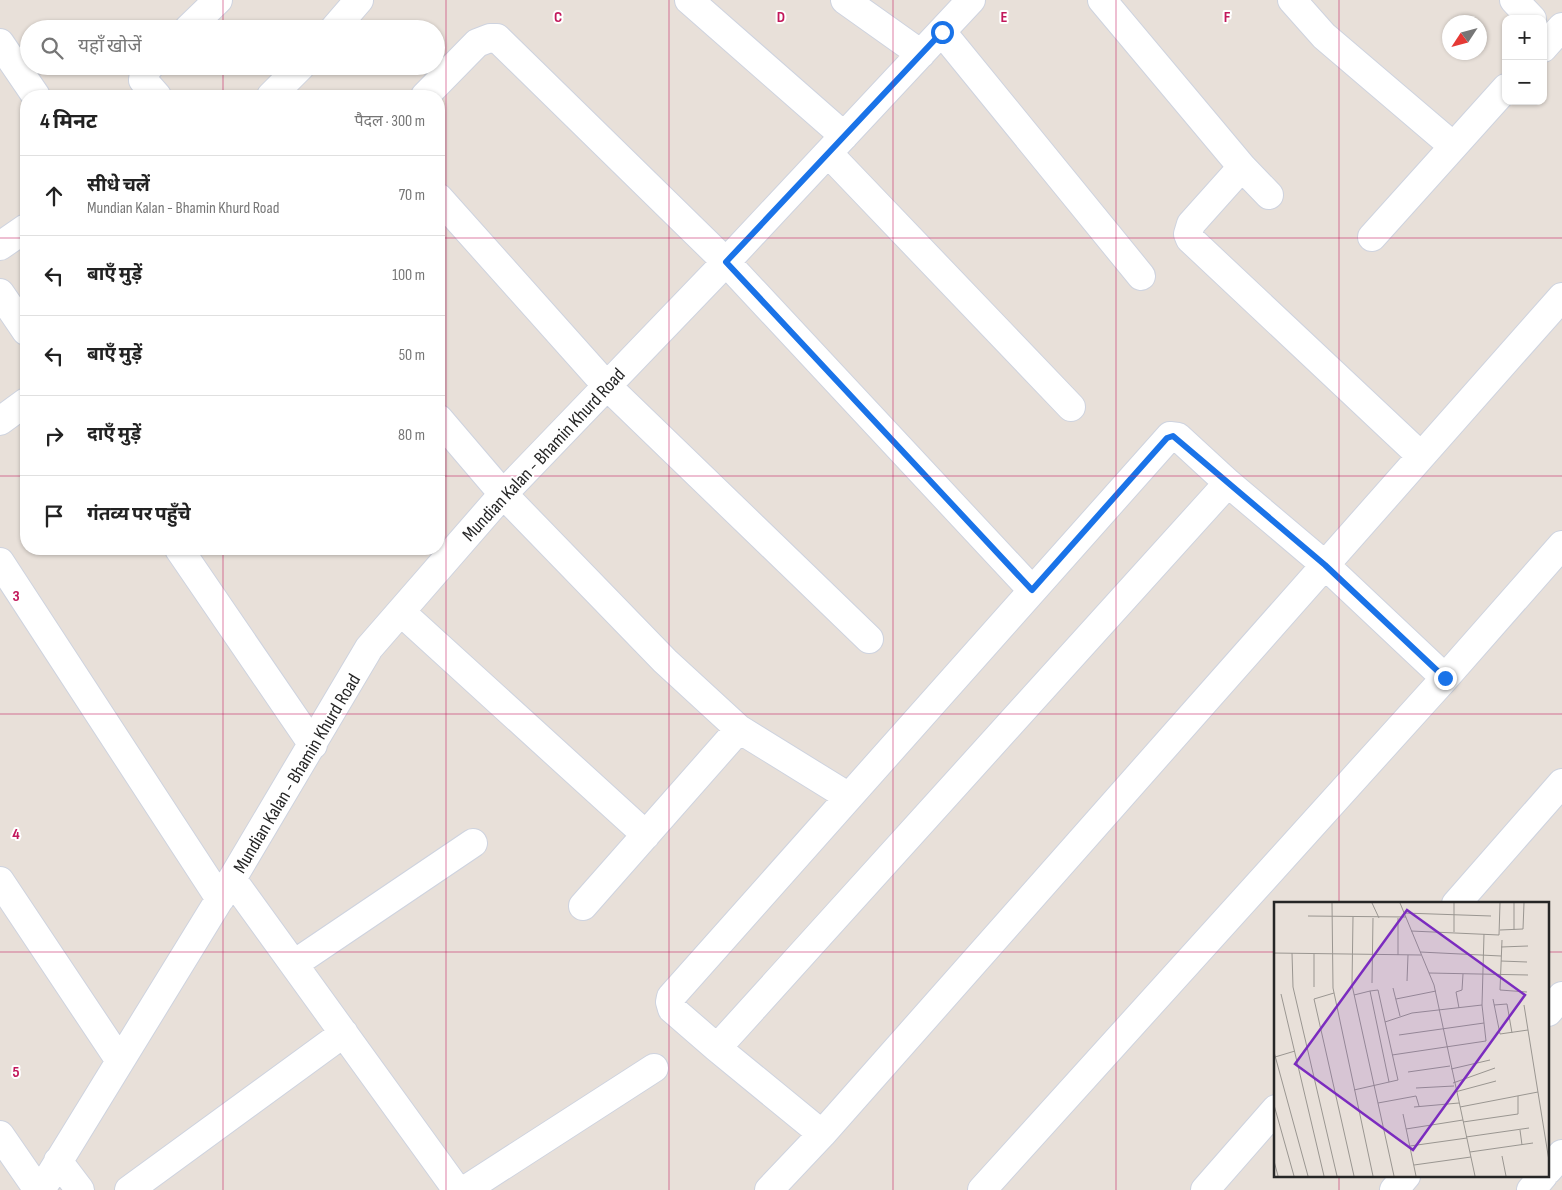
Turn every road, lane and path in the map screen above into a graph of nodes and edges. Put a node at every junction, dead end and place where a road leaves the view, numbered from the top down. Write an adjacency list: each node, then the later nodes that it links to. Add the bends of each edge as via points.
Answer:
1 (218, 0): 10 (street)
2 (359, 0): 11 (street)
3 (689, 0): 24 (street)
4 (846, 0): 14 (street)
5 (971, 0): 12 (street, Mundian Kalan - Bhamin Khurd Road)
6 (1102, 0): 26 (street)
7 (1292, 0): 25 (street, via 1324,36)
8 (1514, 0): 9 (street)
9 (1528, 15)
10 (197, 20)
11 (342, 20)
12 (942, 32): 14 (street, Mundian Kalan - Bhamin Khurd Road); 33 (street)
13 (0, 43): 15 (street)
14 (922, 54): 24 (street, Mundian Kalan - Bhamin Khurd Road)
15 (20, 72)
16 (22, 75): 19 (street)
17 (144, 75): 20 (street, via 143,80)
18 (292, 75): 21 (street)
19 (32, 90)
20 (152, 90)
21 (277, 90)
22 (431, 90): 32 (street, via 478,43 497,38)
23 (1502, 92): 25 (street)
24 (836, 145): 32 (street, Mundian Kalan - Bhamin Khurd Road); 39 (street)
25 (1453, 146): 30 (street)
26 (1242, 168): 27 (street); 42 (street, via 1191,224 1190,239)
27 (1269, 195)
28 (445, 205): 37 (street)
29 (20, 232): 31 (street)
30 (1372, 237)
31 (0, 246)
32 (726, 262): 37 (street, Mundian Kalan - Bhamin Khurd Road); 49 (street)
33 (1141, 276)
34 (0, 293): 36 (street)
35 (1562, 297): 42 (street)
36 (20, 322)
37 (606, 385): 44 (street, Mundian Kalan - Bhamin Khurd Road); 51 (street)
38 (20, 406): 40 (street)
39 (1071, 407)
40 (0, 421)
41 (445, 426): 44 (street)
42 (1421, 456): 48 (street)
43 (1228, 483): 48 (street); 49 (street, via 1178,437 1170,436); 67 (street)
44 (504, 494): 50 (street, Mundian Kalan - Bhamin Khurd Road); 53 (street, via 665,661)
45 (1562, 545): 52 (street)
46 (183, 555): 54 (street)
47 (0, 562): 60 (street)
48 (1325, 565): 52 (street); 71 (street)
49 (1032, 590): 56 (street)
50 (401, 612): 54 (street, Mundian Kalan - Bhamin Khurd Road, via 369,648); 57 (street)
51 (869, 638)
52 (1445, 678): 84 (street)
53 (739, 729): 56 (street); 57 (street)
54 (313, 745): 60 (street, Mundian Kalan - Bhamin Khurd Road)
55 (1562, 783): 61 (street)
56 (849, 797): 67 (street, via 671,997 672,1009)
57 (646, 835): 62 (street)
58 (473, 843): 63 (street)
59 (0, 881): 68 (street)
60 (226, 889): 63 (street); 68 (street, Mundian Kalan - Bhamin Khurd Road)
61 (1458, 902)
62 (584, 906)
63 (294, 964): 66 (street)
64 (1562, 996): 65 (street)
65 (1550, 1010)
66 (344, 1033): 80 (street); 81 (street)
67 (717, 1048): 71 (street)
68 (120, 1061): 74 (street, Mundian Kalan - Bhamin Khurd Road)
69 (654, 1068): 82 (street)
70 (1274, 1111): 85 (street)
71 (822, 1134): 83 (street)
72 (0, 1135): 78 (street)
73 (1562, 1154): 75 (street)
74 (58, 1161): 78 (street, Mundian Kalan - Bhamin Khurd Road); 79 (street)
75 (1550, 1168)
76 (1404, 1178): 86 (street)
77 (1541, 1178): 87 (street)
78 (39, 1190)
79 (80, 1190)
80 (129, 1190)
81 (457, 1190)
82 (465, 1190)
83 (769, 1190)
84 (982, 1190)
85 (1205, 1190)
86 (1394, 1190)
87 (1531, 1190)

